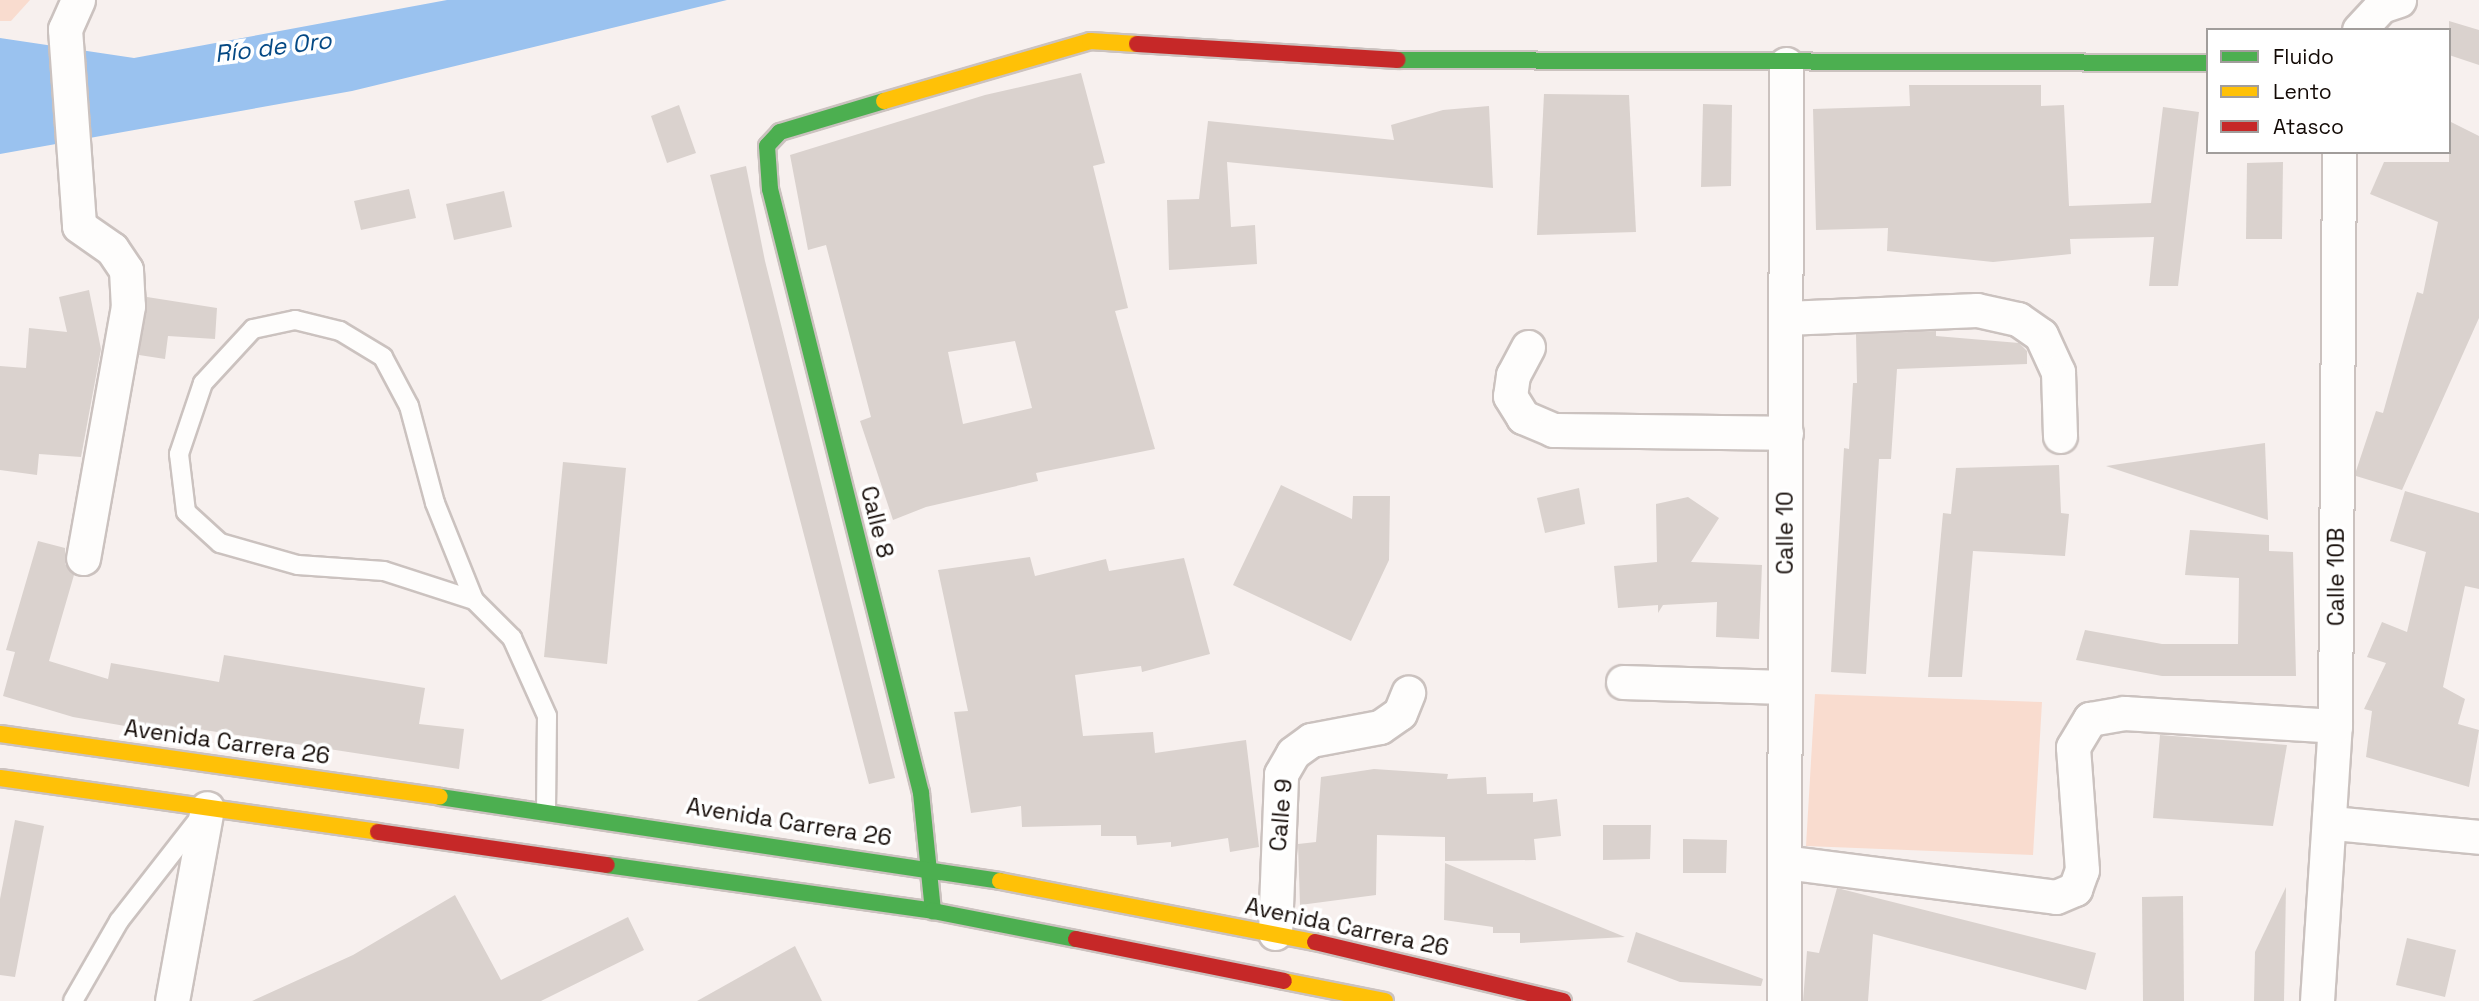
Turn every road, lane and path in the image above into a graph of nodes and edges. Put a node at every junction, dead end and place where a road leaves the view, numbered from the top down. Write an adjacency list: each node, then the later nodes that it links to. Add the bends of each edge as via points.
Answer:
1 (2399, 0): 3 (street, via 2381,6)
2 (71, 15): 11 (street, via 79,226 112,249 126,270 128,306)
3 (2361, 28)
4 (2206, 63): 5 (main road)
5 (1786, 64): 7 (street, Calle 10); 24 (main road, Calle 8, via 1358,59 1090,41 780,132 767,146 770,188 921,793)
6 (2339, 154): 16 (street, Calle 10B)
7 (1786, 318): 9 (street, Calle 10); 10 (street, via 1978,310 2018,319 2041,335 2059,372)
8 (1528, 347): 9 (street, via 1513,374 1510,396 1523,418 1553,430)
9 (1786, 433): 14 (street, Calle 10)
10 (2060, 436)
11 (83, 558)
12 (474, 600): 12 (lane, via 435,503 409,406 383,357 340,331 295,320 253,329 203,383 179,454 186,512 220,542 298,565 384,571); 20 (lane, via 512,638 543,706 550,755)
13 (1623, 682): 14 (street)
14 (1784, 687): 23 (street, Calle 10)
15 (1408, 693): 26 (street, Calle 9, via 1400,713 1380,727 1311,740 1293,753 1281,774)
16 (2335, 726): 21 (street, Calle 10B); 23 (street, via 2124,713 2090,719 2073,747 2082,870 2075,890 2056,897)
17 (0, 734): 20 (main road, Avenida Carrera 26)
18 (0, 778): 19 (main road)
19 (207, 808): 25 (main road); 27 (lane, via 118,921); 28 (street)
20 (546, 809): 24 (main road, Avenida Carrera 26)
21 (2332, 823): 22 (street); 32 (street, Calle 10B)
22 (2479, 837)
23 (1784, 862): 31 (street, Calle 10)
24 (929, 867): 25 (main road, Calle 8); 26 (main road, Avenida Carrera 26)
25 (933, 911): 29 (main road)
26 (1275, 933): 30 (main road, Avenida Carrera 26)
27 (74, 1001)
28 (172, 1001)
29 (1382, 1001)
30 (1563, 1001)
31 (1784, 1001)
32 (2317, 1001)

